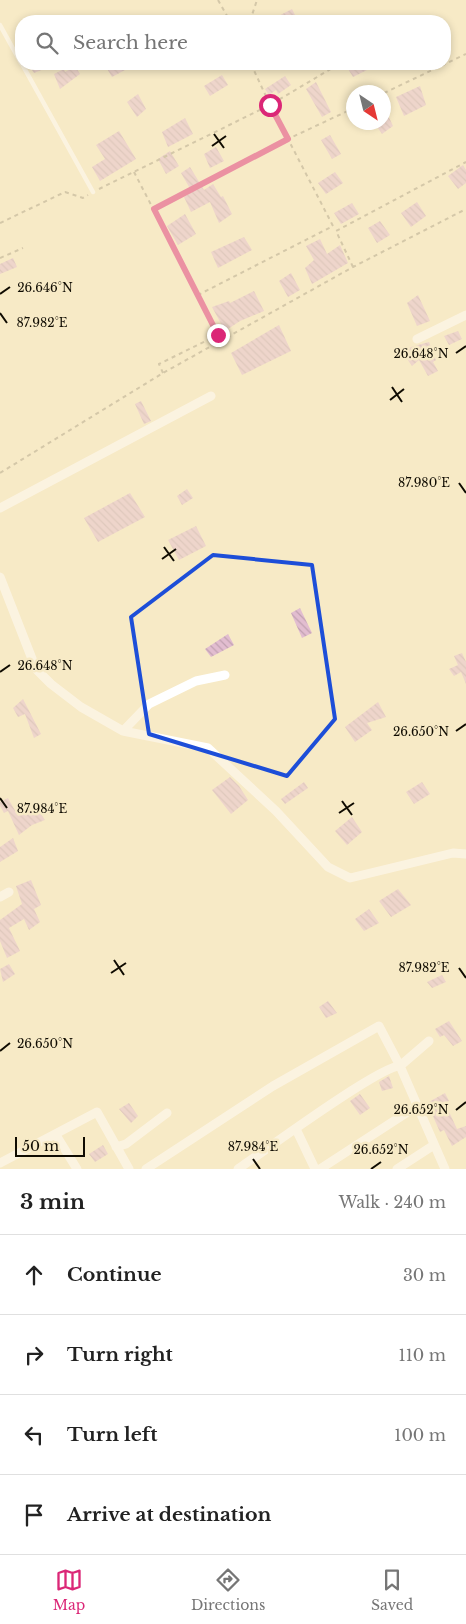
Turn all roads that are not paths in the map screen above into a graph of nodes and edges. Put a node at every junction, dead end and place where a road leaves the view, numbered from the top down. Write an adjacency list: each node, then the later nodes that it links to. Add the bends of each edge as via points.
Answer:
1 (0, 25): 2 (lane)
2 (15, 51)
3 (26, 70): 4 (lane)
4 (93, 192)
5 (466, 315): 6 (street)
6 (417, 339)
7 (211, 396): 8 (street)
8 (0, 508)
9 (0, 577): 11 (street, via 36,669 81,706)
10 (225, 675): 11 (street, via 196,681 149,704)
11 (123, 730): 12 (street, via 208,748 276,811 328,867 350,878 453,852)
12 (466, 854)
13 (9, 892): 14 (street)
14 (0, 897)
15 (429, 1041): 16 (street)
16 (400, 1066): 17 (street); 19 (street, via 393,1066); 26 (street, via 378,1026 273,1086)
17 (417, 1106): 21 (street); 29 (street)
18 (167, 1113): 22 (street, via 126,1144)
19 (296, 1129): 27 (street); 28 (street)
20 (56, 1135): 22 (street, via 96,1112); 23 (street); 24 (street)
21 (434, 1145): 30 (street); 31 (street)
22 (116, 1147): 25 (street)
23 (0, 1163)
24 (77, 1169)
25 (129, 1169)
26 (146, 1169)
27 (238, 1169)
28 (316, 1169)
29 (320, 1169)
30 (397, 1169)
31 (445, 1169)

